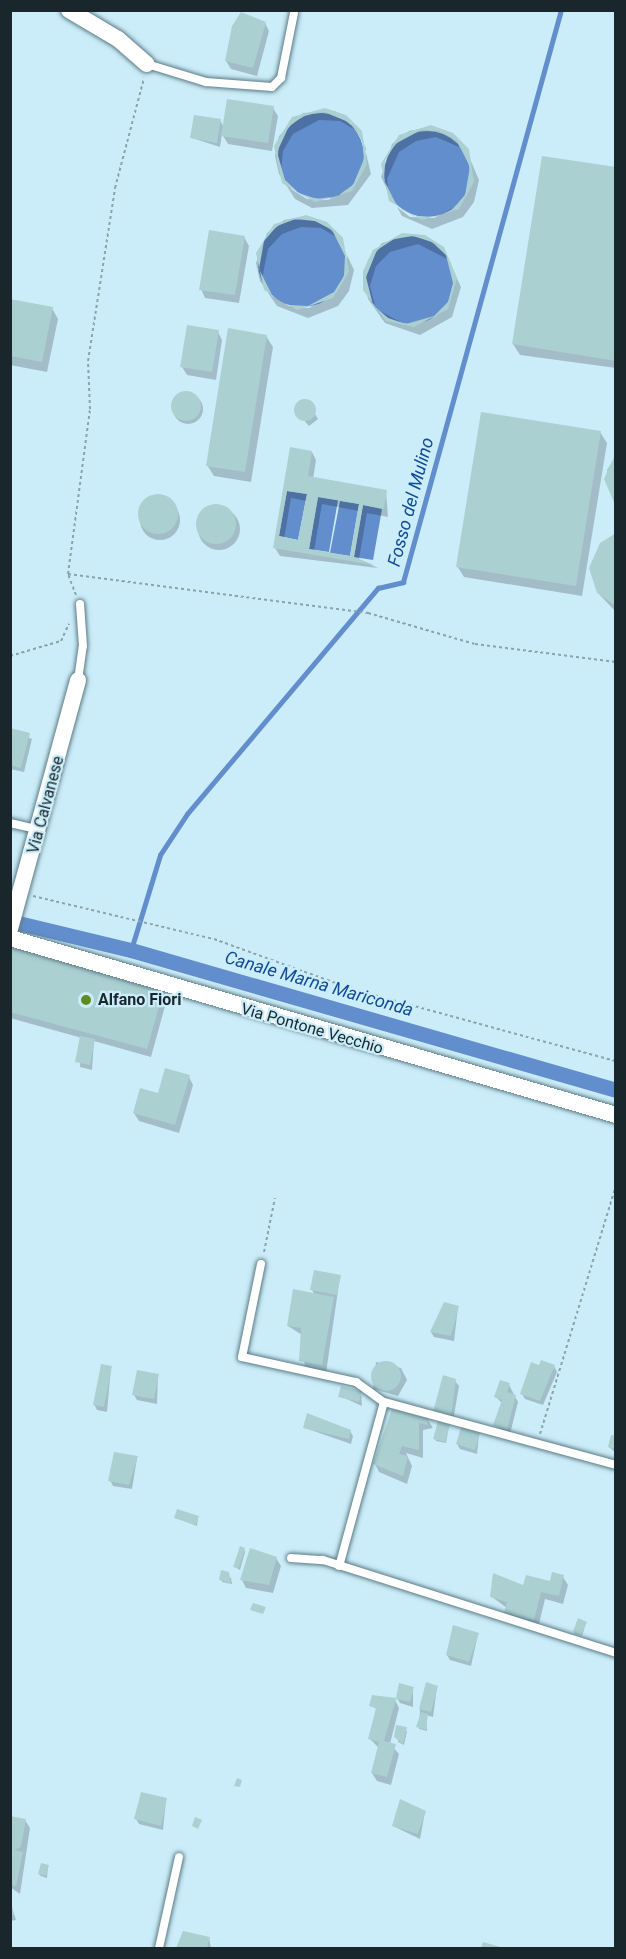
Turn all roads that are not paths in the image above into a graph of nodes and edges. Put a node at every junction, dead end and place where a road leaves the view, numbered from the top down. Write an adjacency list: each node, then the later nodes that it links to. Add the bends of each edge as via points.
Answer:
1 (69, 10): 3 (street, via 118,39)
2 (294, 13): 3 (lane, via 281,78 272,87 206,82)
3 (147, 64)
4 (80, 604): 5 (lane, via 83,646)
5 (78, 680): 7 (street, Via Calvanese)
6 (10, 823): 7 (lane)
7 (40, 830): 8 (street, Via Calvanese)
8 (10, 929)
9 (10, 938): 10 (street, Via Pontone Vecchio)
10 (615, 1115)
11 (261, 1264): 12 (lane, via 242,1357 356,1382)
12 (384, 1402): 13 (lane); 15 (lane)
13 (615, 1465)
14 (291, 1558): 15 (lane)
15 (339, 1566): 16 (lane)
16 (615, 1653)
17 (180, 1857): 18 (lane)
18 (159, 1948)

